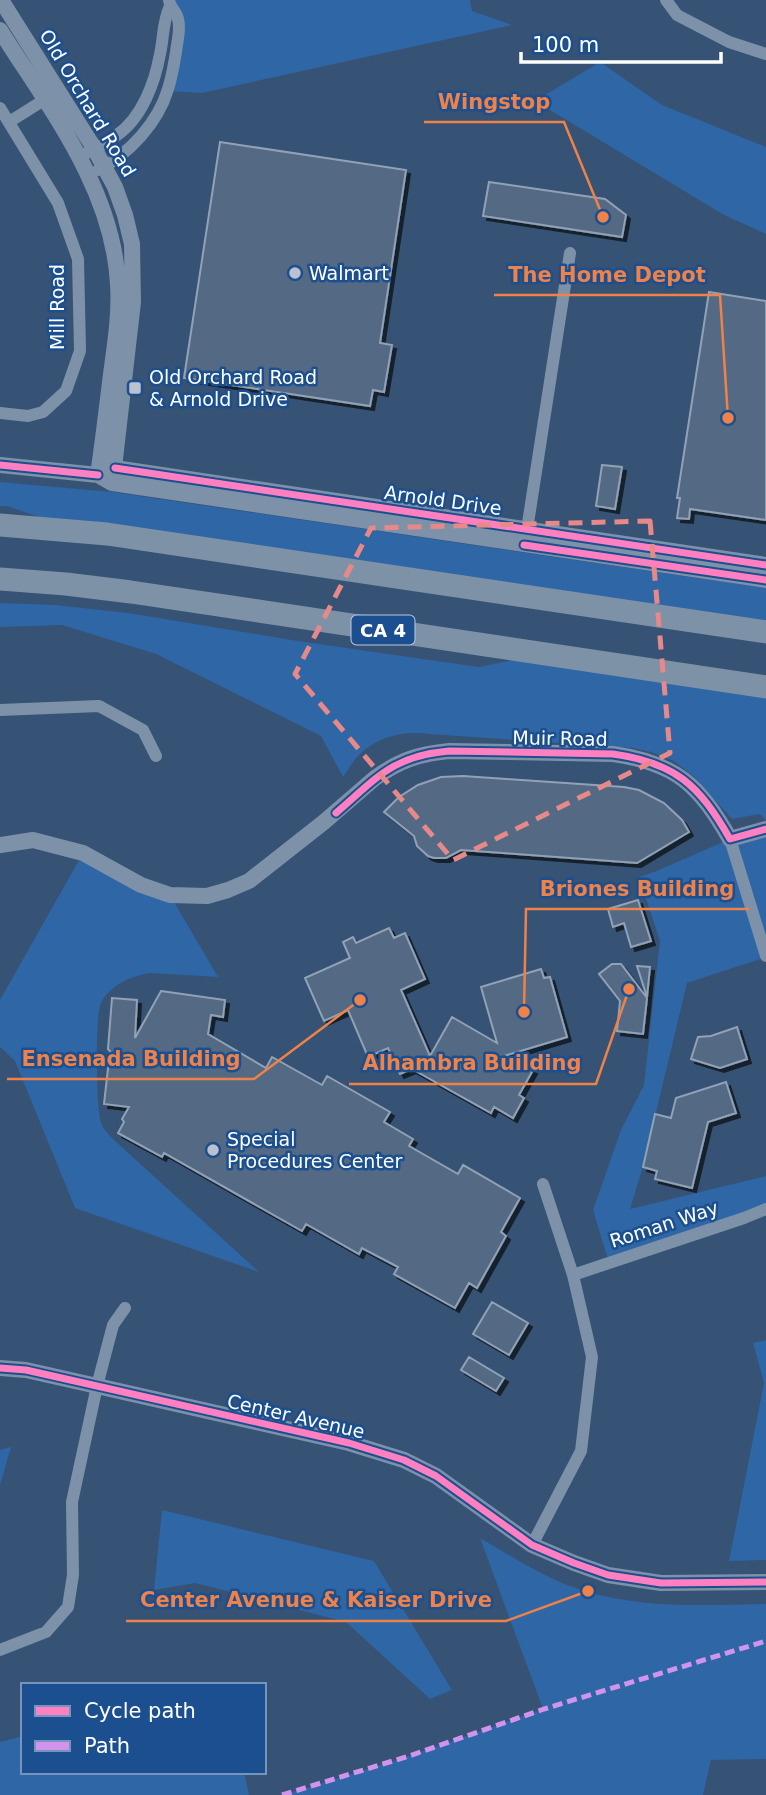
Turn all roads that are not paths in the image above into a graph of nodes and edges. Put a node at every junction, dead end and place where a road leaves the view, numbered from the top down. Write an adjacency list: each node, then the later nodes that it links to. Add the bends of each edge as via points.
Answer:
1 (666, 0): 5 (street, via 677,15 729,42)
2 (170, 3): 10 (street, via 159,64 142,106 120,134); 12 (street, via 178,18 178,36 168,91 150,124)
3 (3, 6): 6 (street, Old Orchard Road)
4 (0, 30): 7 (street, Old Orchard Road)
5 (766, 54)
6 (59, 91): 7 (street); 10 (street, Old Orchard Road)
7 (44, 100): 9 (street); 11 (street, Old Orchard Road)
8 (0, 108): 9 (street, Mill Road)
9 (9, 122): 15 (street, Mill Road, via 58,204 78,259 80,351 66,391 43,412 28,416)
10 (94, 148): 11 (street); 12 (street, Old Orchard Road)
11 (79, 157): 13 (street, Old Orchard Road)
12 (105, 166): 13 (street); 18 (street, Old Orchard Road, via 125,215 134,270)
13 (89, 175): 17 (street, Old Orchard Road, via 108,225 118,285 117,331)
14 (569, 253): 20 (street)
15 (0, 413)
16 (0, 466): 17 (street, Arnold Drive)
17 (98, 474): 18 (street, Arnold Drive)
18 (113, 475): 20 (street, Arnold Drive)
19 (0, 525): 24 (highway, via 107,534)
20 (526, 537): 21 (street, Arnold Drive); 23 (street, Arnold Drive)
21 (766, 565)
22 (0, 579): 25 (highway, CA 4, via 120,590)
23 (766, 580)
24 (766, 632)
25 (766, 687)
26 (0, 710): 27 (street, via 99,706 143,730)
27 (156, 756)
28 (766, 829): 29 (street)
29 (730, 839): 30 (street, Muir Road, via 697,791 654,763 613,754 449,751 413,757 388,769 249,881 207,896 170,895 141,886 83,853 33,840); 31 (street)
30 (0, 845)
31 (766, 956)
32 (543, 1184): 34 (street)
33 (766, 1209): 34 (street, Roman Way)
34 (573, 1275): 38 (street, via 592,1357 581,1451)
35 (125, 1308): 37 (street, via 113,1325)
36 (0, 1368): 37 (street, Center Avenue)
37 (97, 1385): 38 (street, Center Avenue, via 404,1460 436,1476); 40 (street, via 72,1502 73,1575 68,1607 46,1632)
38 (532, 1545): 39 (street, Center Avenue, via 608,1575 662,1583)
39 (766, 1582)
40 (0, 1650)

